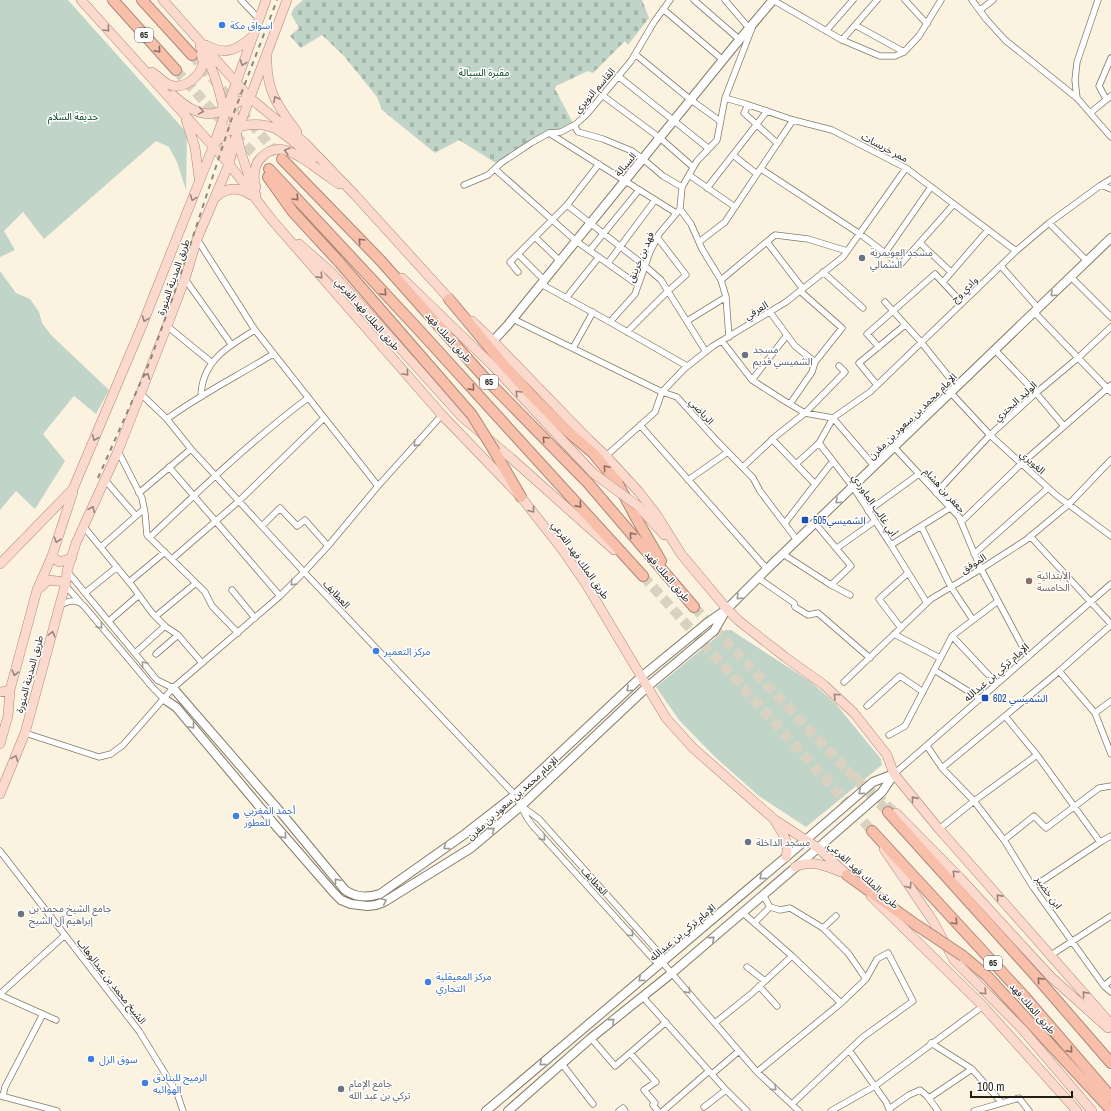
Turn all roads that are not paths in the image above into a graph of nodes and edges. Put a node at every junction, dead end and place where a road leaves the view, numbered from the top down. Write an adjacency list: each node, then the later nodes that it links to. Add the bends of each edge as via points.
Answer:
1 (81, 0): 37 (main road, طريق الملك فهد الفرعي, one-way to 37)
2 (113, 0): 38 (highway, 65, one-way to 38)
3 (142, 0): 34 (highway, 65)
4 (163, 0): 22 (main road)
5 (241, 0): 21 (street)
6 (266, 0): 21 (main road)
7 (287, 0): 31 (main road, طريق المدينة المنورة)
8 (670, 0): 19 (street, القاسم النويري)
9 (694, 0): 28 (street)
10 (725, 0): 24 (street)
11 (773, 0): 24 (street, السبالة); 26 (street)
12 (853, 0): 26 (street)
13 (877, 0): 25 (street)
14 (905, 0): 23 (street)
15 (941, 0): 23 (street)
16 (972, 0): 20 (street)
17 (993, 0): 20 (street)
18 (1098, 0): 45 (street, via 1077,62)
19 (664, 9): 33 (street, القاسم النويري); 36 (street)
20 (980, 10): 45 (street, via 1005,40)
21 (259, 19): 27 (main road)
22 (183, 22): 30 (main road); 37 (main road, via 203,62 193,80 180,86 170,85); 48 (main road, via 202,50)
23 (927, 24): 32 (street)
24 (752, 25): 28 (street, السبالة); 44 (street)
25 (855, 25): 29 (street); 32 (street)
26 (826, 32): 29 (street)
27 (253, 36): 30 (main road, via 231,50 216,50); 40 (main road, one-way to 40)
28 (740, 40): 36 (street, السبالة)
29 (842, 40): 32 (street, via 880,56 895,56)
30 (201, 42): 40 (main road)
31 (268, 50): 43 (main road, طريق المدينة المنورة); 64 (main road, one-way to 31, via 282,112 272,93 267,71)
32 (904, 52)
33 (635, 54): 39 (street, القاسم النويري); 46 (street)
34 (192, 55)
35 (1111, 58): 42 (street, via 1100,86)
36 (723, 60): 46 (street, السبالة)
37 (138, 62): 48 (main road, one-way to 48, via 190,109 214,113); 50 (main road, طريق الملك فهد الفرعي)
38 (176, 70)
39 (618, 76): 41 (street, القاسم النويري); 53 (street)
40 (236, 81): 43 (main road); 48 (main road)
41 (602, 96): 56 (street, القاسم النويري); 63 (street)
42 (1109, 97): 51 (street)
43 (250, 98): 48 (main road); 58 (main road, طريق المدينة المنورة); 64 (main road)
44 (725, 98): 47 (street, ممر خريسات); 54 (street)
45 (1077, 98): 51 (street)
46 (691, 100): 53 (street, السبالة); 54 (street)
47 (748, 105): 49 (street, ممر خريسات); 55 (street, via 744,113)
48 (227, 109): 58 (main road); 60 (main road); 66 (main road, طريق المدينة المنورة)
49 (767, 111): 52 (street, ممر خريسات); 55 (street)
50 (183, 113): 66 (main road, طريق الملك فهد الفرعي); 79 (main road, via 195,147)
51 (1090, 113): 59 (street)
52 (792, 120): 65 (street); 74 (street, ممر خريسات, via 832,130)
53 (674, 121): 63 (street, السبالة); 67 (street)
54 (720, 121): 67 (street, via 717,140)
55 (757, 124): 65 (street); 68 (street)
56 (574, 125): 61 (street, القاسم النويري, via 561,132); 70 (street, via 578,132 623,146)
57 (1111, 127): 59 (street)
58 (238, 129): 60 (main road); 71 (main road, طريق المدينة المنورة); 88 (main road, via 255,124 275,129); 96 (main road, via 244,162 257,198)
59 (1104, 129): 62 (street)
60 (226, 132): 66 (main road); 71 (main road)
61 (549, 133): 72 (street); 75 (street, القاسم النويري)
62 (1111, 137)
63 (660, 138): 70 (street, السبالة); 73 (street)
64 (305, 143): 88 (main road)
65 (778, 143): 76 (street)
66 (213, 147): 71 (main road, طريق الملك فهد الفرعي); 79 (main road, طريق المدينة المنورة)
67 (708, 148): 73 (street)
68 (733, 155): 76 (street); 85 (street)
69 (282, 159): 118 (highway, طريق الملك فهد / 65, one-way to 69)
70 (643, 159): 80 (street, السبالة); 83 (street, via 663,176)
71 (229, 164): 89 (main road, طريق الملك فهد الفرعي); 90 (main road, طريق المدينة المنورة)
72 (599, 164): 80 (street); 93 (street)
73 (693, 167): 77 (street)
74 (906, 168): 84 (street, ممر خريسات); 102 (street, العرفي)
75 (495, 169): 81 (street, القاسم النويري, via 488,175); 97 (street)
76 (759, 171): 94 (street); 102 (street)
77 (689, 175): 83 (street); 85 (street)
78 (1111, 179): 82 (street, وادي وج)
79 (199, 181): 210 (main road, طريق المدينة المنورة, one-way to 210, via 142,328)
80 (625, 181): 87 (street); 98 (street, السبالة)
81 (464, 185)
82 (1101, 185): 86 (street); 99 (street, وادي وج)
83 (682, 187): 95 (street)
84 (931, 187): 92 (street, ممر خريسات); 115 (street)
85 (707, 188): 94 (street)
86 (1111, 189)
87 (639, 190): 91 (street); 101 (street)
88 (355, 195): 96 (main road, one-way to 96, via 291,151 273,150 258,162 255,172 255,183); 137 (main road)
89 (253, 196): 90 (main road, via 242,190 230,189); 96 (main road, طريق الملك فهد الفرعي)
90 (215, 198): 105 (main road, طريق المدينة المنورة)
91 (655, 200): 95 (street); 111 (street)
92 (954, 204): 100 (street, ممر خريسات); 110 (street)
93 (567, 205): 97 (street); 98 (street)
94 (735, 207): 108 (street, via 725,222)
95 (678, 211): 104 (street, فهد بن خرينق); 108 (street, via 691,224)
96 (272, 220): 181 (main road, طريق الملك فهد الفرعي, one-way to 181); 251 (main road, via 332,273 462,417)
97 (552, 220): 103 (street); 107 (street)
98 (590, 223): 101 (street); 107 (street, السبالة)
99 (1049, 223): 114 (street, وادي وج); 120 (street)
100 (988, 230): 114 (street, ممر خريسات); 126 (street)
101 (603, 234): 111 (street); 112 (street)
102 (860, 234): 113 (street, العرفي); 115 (street)
103 (535, 237): 116 (street); 119 (street)
104 (657, 237): 122 (street, فهد بن خرينق); 134 (street, via 686,275)
105 (197, 239): 128 (main road, طريق المدينة المنورة); 152 (street)
106 (1111, 239): 120 (street, الإمام محمد بن سعود بن مقرن)
107 (576, 241): 112 (street); 119 (street, السبالة)
108 (699, 242): 129 (street)
109 (767, 242): 113 (street, via 775,235 808,239); 129 (street); 133 (street)
110 (920, 242): 115 (street, via 900,265); 126 (street)
111 (620, 246): 121 (street); 122 (street)
112 (590, 250): 117 (street)
113 (847, 251): 125 (street, العرفي)
114 (1016, 251): 123 (street, وادي وج)
115 (885, 253)
116 (518, 254): 124 (street, via 510,262); 130 (street)
117 (599, 257): 121 (street); 136 (street)
118 (381, 261): 137 (highway, طريق الملك فهد / 65, via 484,377 588,483 694,606 662,562 618,482 593,453 532,396); 238 (main road, one-way to 118, bridge, via 638,506 593,473 487,360)
119 (560, 261): 130 (street, السبالة)
120 (1087, 261): 127 (street, الإمام محمد بن سعود بن مقرن)
121 (608, 263): 132 (street)
122 (645, 266): 132 (street, فهد بن خرينق); 134 (street, via 661,280)
123 (1001, 266): 139 (street, وادي وج); 141 (street)
124 (518, 272)
125 (823, 272): 133 (street, العرفي); 140 (street)
126 (951, 272): 131 (street)
127 (1071, 277): 141 (street, الإمام محمد بن سعود بن مقرن, one-way to 141); 145 (street)
128 (185, 279): 150 (main road, طريق المدينة المنورة); 159 (street)
129 (720, 280): 135 (street)
130 (542, 282): 136 (street); 146 (street, السبالة)
131 (943, 282): 139 (street); 142 (street, via 935,274)
132 (638, 285): 148 (street, فهد بن خرينق, via 635,294)
133 (802, 290): 144 (street, العرفي); 167 (street, via 842,328)
134 (668, 291): 147 (street); 153 (street)
135 (726, 297): 147 (street); 155 (street)
136 (566, 298): 143 (street)
137 (449, 299): 156 (main road)
138 (885, 302): 142 (street, الغويري)
139 (962, 303): 158 (street, وادي وج)
140 (863, 308)
141 (1036, 310): 162 (street, الإمام محمد بن سعود بن مقرن); 165 (street)
142 (892, 311): 149 (street, الغويري); 160 (street, via 867,334)
143 (593, 312): 148 (street); 161 (street)
144 (770, 312): 154 (street); 155 (street, العرفي)
145 (1111, 317)
146 (513, 319): 156 (street, السبالة); 161 (street, الرياضي)
147 (687, 321): 163 (street)
148 (610, 322): 153 (street)
149 (905, 324): 158 (street, الغويري); 160 (street)
150 (167, 326): 166 (street); 175 (main road, طريق المدينة المنورة, one-way to 150)
151 (1111, 327): 165 (street, الوليد البحتري)
152 (255, 330): 159 (street); 164 (street)
153 (627, 332): 168 (street)
154 (787, 335): 167 (street, via 795,346); 170 (street)
155 (729, 336): 157 (street, العرفي)
156 (493, 341): 194 (main road)
157 (722, 341): 163 (street, العرفي); 170 (street)
158 (921, 342): 171 (street, وادي وج); 173 (street, الغويري)
159 (231, 344): 166 (street)
160 (879, 347): 171 (street, via 860,363)
161 (573, 348): 174 (street, الرياضي)
162 (995, 350): 173 (street, الإمام محمد بن سعود بن مقرن); 176 (street)
163 (706, 352): 168 (street, العرفي)
164 (273, 354): 177 (street); 178 (street)
165 (1079, 357): 172 (street); 176 (street, الوليد البحتري)
166 (211, 362): 177 (street, via 201,385)
167 (815, 362): 179 (street, via 812,372)
168 (687, 366): 174 (street, العرفي)
169 (840, 366): 180 (street, via 845,372)
170 (752, 380): 179 (street)
171 (877, 386): 183 (street, وادي وج)
172 (1110, 388): 186 (street)
173 (954, 390): 187 (street, الغويري); 190 (street, الإمام محمد بن سعود بن مقرن)
174 (662, 392): 185 (street, العرفي, via 655,412); 193 (street, الرياضي, via 677,397)
175 (140, 393): 184 (street, العطايف); 192 (main road, طريق المدينة المنورة)
176 (1036, 393): 186 (street); 187 (street, الوليد البحتري)
177 (201, 397): 184 (street)
178 (308, 398): 182 (street); 203 (street, via 278,420)
179 (790, 404): 180 (street)
180 (805, 412): 183 (street); 188 (street)
181 (442, 415): 207 (street, one-way to 207); 214 (main road, طريق الملك فهد الفرعي)
182 (324, 418): 207 (street); 215 (street)
183 (833, 418): 189 (street); 199 (street)
184 (167, 419): 191 (street, العطايف)
185 (640, 425): 194 (street, العرفي); 205 (street)
186 (1064, 426): 198 (street)
187 (990, 435): 198 (street, الغويري); 212 (street, الوليد البحتري)
188 (772, 439): 197 (street); 201 (street)
189 (819, 443): 196 (street, أبي غالب الماوردي); 197 (street)
190 (894, 447): 199 (street, الإمام محمد بن سعود بن مقرن); 202 (street, جعفر بن هشام)
191 (191, 448): 200 (street); 203 (street, العطايف)
192 (118, 451): 204 (main road, طريق المدينة المنورة); 211 (street)
193 (728, 452): 201 (street, الرياضي); 205 (street)
194 (606, 456): 238 (main road, via 656,514)
195 (1111, 460): 216 (street, الموفق)
196 (833, 461): 206 (street); 208 (street, أبي غالب الماوردي)
197 (796, 464): 206 (street)
198 (1022, 464): 209 (street, الغويري); 223 (street)
199 (874, 466): 208 (street, الإمام محمد بن سعود بن مقرن)
200 (169, 467): 211 (street); 213 (street)
201 (742, 467): 224 (street, الرياضي, via 753,478)
202 (919, 474): 212 (street, جعفر بن هشام); 219 (street)
203 (216, 476): 213 (street); 215 (street, العطايف)
204 (105, 480): 220 (street); 228 (main road, طريق المدينة المنورة, one-way to 204)
205 (688, 480): 246 (street)
206 (815, 484): 224 (street)
207 (378, 486): 234 (street)
208 (853, 487): 219 (street, أبي غالب الماوردي); 225 (street, الإمام محمد بن سعود بن مقرن, one-way to 225)
209 (1048, 488): 216 (street, الغويري); 240 (street)
210 (73, 489): 241 (main road, طريق المدينة المنورة, one-way to 241); 244 (main road, طريق المدينة المنورة)
211 (139, 493): 218 (street)
212 (936, 493): 217 (street, جعفر بن هشام)
213 (194, 496): 221 (street); 231 (street)
214 (521, 497): 251 (highway, طريق الملك فهد / 65, one-way to 251, bridge, via 472,415 293,212 268,173 418,329); 290 (main road, طريق الملك فهد الفرعي, one-way to 290, via 586,584)
215 (239, 501): 221 (street); 226 (street, العطايف)
216 (1068, 505): 229 (street, الموفق); 230 (street, الغويري)
217 (950, 508): 223 (street, جعفر بن هشام); 227 (street)
218 (144, 509): 220 (street); 231 (street, via 147,535)
219 (868, 511): 222 (street, أبي غالب الماوردي)
220 (136, 516): 235 (street)
221 (216, 521): 243 (street); 264 (street)
222 (876, 522): 233 (street, أبي غالب الماوردي); 236 (street)
223 (961, 522): 240 (street, جعفر بن هشام)
224 (785, 523): 232 (street, الرياضي)
225 (815, 523): 232 (street, الإمام محمد بن سعود بن مقرن); 236 (street)
226 (262, 526): 234 (street, via 280,508 297,526 305,520); 249 (street, العطايف)
227 (921, 526): 233 (street); 258 (street)
228 (84, 527): 235 (street); 242 (main road, طريق المدينة المنورة)
229 (1030, 536): 247 (street, الموفق); 267 (street)
230 (1111, 536)
231 (150, 538): 237 (street)
232 (797, 540): 239 (street, الإمام محمد بن سعود بن مقرن)
233 (891, 545): 250 (street, أبي غالب الماوردي)
234 (328, 546): 249 (street)
235 (101, 547): 245 (street)
236 (837, 548): 257 (street, via 851,566)
237 (164, 552): 243 (street); 253 (street)
238 (681, 554): 270 (main road)
239 (783, 554): 246 (street, الإمام محمد بن سعود بن مقرن); 257 (street)
240 (974, 554): 247 (street, جعفر بن هشام)
241 (52, 556): 242 (main road, via 59,562); 259 (main road, طريق المدينة المنورة)
242 (72, 558): 248 (main road, طريق المدينة المنورة)
243 (172, 559): 255 (street)
244 (0, 564)
245 (117, 567): 253 (street); 261 (street)
246 (767, 569): 252 (street, الإمام محمد بن سعود بن مقرن)
247 (981, 570): 258 (street, الموفق); 265 (street, جعفر بن هشام)
248 (67, 571): 254 (main road, طريق المدينة المنورة); 261 (street)
249 (304, 572): 264 (street, one-way to 264); 314 (street, العطايف)
250 (908, 573): 268 (street, أبي غالب الماوردي); 277 (street, via 879,599)
251 (643, 576)
252 (758, 578): 270 (street, الإمام محمد بن سعود بن مقرن, one-way to 270); 285 (street, via 808,615 818,613)
253 (129, 582): 262 (street)
254 (65, 583): 259 (main road, via 48,580); 266 (street); 269 (main road, طريق المدينة المنورة)
255 (196, 583): 271 (street); 278 (street, via 205,592 212,606)
256 (1111, 584): 267 (street, الإمام تركي بن عبدالله)
257 (831, 585): 263 (street)
258 (951, 587): 268 (street, الموفق); 273 (street)
259 (38, 590): 295 (main road, طريق المدينة المنورة, one-way to 295)
260 (232, 590): 272 (street)
261 (85, 593): 274 (street)
262 (139, 595): 271 (street); 274 (street)
263 (850, 595)
264 (280, 596): 272 (street)
265 (998, 601): 273 (street); 284 (street, جعفر بن هشام)
266 (80, 602): 269 (street, via 72,600); 298 (street, one-way to 298)
267 (1091, 602): 275 (street); 284 (street, الإمام تركي بن عبدالله)
268 (927, 603): 277 (street, الموفق)
269 (60, 605): 304 (main road, طريق المدينة المنورة, one-way to 269)
270 (727, 609): 290 (street, الإمام محمد بن سعود بن مقرن); 293 (street, الإمام محمد بن سعود بن مقرن, via 714,631); 311 (main road, one-way to 270, via 887,755 854,713 824,685 739,621)
271 (156, 616): 276 (street)
272 (256, 618): 278 (street)
273 (973, 620): 281 (street)
274 (109, 621): 282 (street)
275 (1111, 624): 289 (street)
276 (165, 626): 280 (street); 282 (street)
277 (901, 628): 279 (street, الموفق)
278 (238, 633): 287 (street)
279 (894, 634): 285 (street, الموفق); 286 (street)
280 (178, 635): 283 (street); 287 (street)
281 (952, 636): 286 (street); 292 (street)
282 (135, 654): 294 (street, one-way to 282, via 157,680)
283 (156, 654)
284 (1028, 657): 292 (street, الإمام تركي بن عبدالله)
285 (870, 658): 291 (street, الموفق)
286 (940, 658): 288 (street)
287 (202, 663): 294 (street)
288 (934, 670): 297 (street); 299 (street)
289 (1059, 671): 302 (street); 303 (street)
290 (641, 677): 293 (main road, طريق الملك فهد الفرعي); 314 (street, الإمام محمد بن سعود بن مقرن, one-way to 314)
291 (844, 682)
292 (997, 684): 299 (street, الإمام تركي بن عبدالله)
293 (647, 687): 316 (street, الإمام محمد بن سعود بن مقرن); 319 (main road, طريق الملك فهد الفرعي, via 666,718 693,748)
294 (173, 688): 298 (street); 314 (street, الإمام محمد بن سعود بن مقرن, one-way to 294, via 387,890 370,897 351,894 339,884)
295 (10, 690): 296 (main road, طريق المدينة المنورة); 306 (main road, طريق المدينة المنورة, via 8,716)
296 (0, 692)
297 (923, 692): 301 (street, via 900,676); 305 (street, via 905,726)
298 (164, 699): 304 (street, via 124,745 111,754 100,757); 316 (street, الإمام محمد بن سعود بن مقرن, one-way to 316, via 176,707 334,893 341,900 351,904 367,906 384,902 471,848)
299 (981, 699): 307 (street, الإمام تركي بن عبدالله)
300 (1110, 703): 302 (street)
301 (867, 706)
302 (1095, 713): 308 (street)
303 (1005, 716): 309 (street); 310 (street)
304 (25, 733): 313 (main road, طريق المدينة المنورة, one-way to 304)
305 (889, 735)
306 (0, 744)
307 (927, 746): 310 (street, ابن خضير); 311 (street, الإمام تركي بن عبدالله)
308 (1111, 754)
309 (1037, 755): 315 (street); 317 (street)
310 (942, 768): 315 (street, ابن خضير)
311 (894, 774): 320 (main road, one-way to 311); 323 (street, الإمام تركي بن عبدالله, one-way to 323, via 873,782); 326 (street, الإمام تركي بن عبدالله, via 882,792)
312 (1111, 786): 317 (street, via 1099,788)
313 (0, 794)
314 (515, 795): 316 (street, العطايف)
315 (974, 802): 320 (street); 324 (street, ابن خضير)
316 (521, 806): 343 (street, العطايف, via 544,825 661,955); 343 (street, العطايف, one-way to 343, via 526,818 595,895 654,960)
317 (1074, 807): 324 (street, via 1046,828 1034,816); 325 (street)
318 (892, 813): 362 (main road, one-way to 318, via 1051,977 962,880); 368 (highway, 65, one-way to 318)
319 (775, 820): 323 (main road, طريق الملك فهد الفرعي); 328 (main road, via 787,842 789,849)
320 (939, 829): 341 (main road, one-way to 320)
321 (872, 831): 376 (highway, طريق الملك فهد / 65, one-way to 376, via 1024,996); 399 (main road, one-way to 399, via 932,921 954,960 1023,1030)
322 (1111, 836): 325 (street)
323 (806, 840): 326 (main road, طريق الملك فهد الفرعي); 328 (street, الإمام تركي بن عبدالله)
324 (1004, 840): 331 (street, ابن خضير)
325 (1100, 842): 331 (street)
326 (818, 848): 329 (street, الإمام تركي بن عبدالله); 330 (main road, طريق الملك فهد الفرعي)
327 (0, 851): 339 (street, الشيخ محمد بن عبدالوهاب)
328 (786, 857): 343 (street, الإمام تركي بن عبدالله, one-way to 343)
329 (795, 867): 330 (main road, via 809,862); 332 (street, الإمام تركي بن عبدالله)
330 (847, 875): 356 (main road, طريق الملك فهد الفرعي); 383 (highway, bridge, via 963,956 987,976)
331 (1033, 887): 340 (street, ابن خضير)
332 (763, 895): 333 (street); 334 (street, الإمام تركي بن عبدالله)
333 (770, 907): 337 (street); 338 (street, via 780,910 790,908)
334 (743, 913): 337 (street); 345 (street, الإمام تركي بن عبدالله, one-way to 334)
335 (836, 916): 338 (street)
336 (1111, 916): 340 (street)
337 (755, 922): 342 (street)
338 (823, 928): 346 (street, via 848,953)
339 (65, 935): 352 (street); 385 (street, الشيخ محمد بن عبدالوهاب, via 139,1031 177,1093)
340 (1073, 941): 341 (street); 350 (street, ابن خضير)
341 (1051, 955): 361 (main road, one-way to 341)
342 (792, 956): 348 (street); 354 (street)
343 (662, 962): 345 (street, العطايف); 386 (street, الإمام تركي بن عبدالله, one-way to 386)
344 (747, 967): 348 (street)
345 (672, 973): 353 (street, الإمام تركي بن عبدالله); 360 (street, العطايف, one-way to 360)
346 (866, 979): 354 (street); 365 (street, via 877,959 888,953 913,1002)
347 (1111, 980): 350 (street)
348 (765, 981): 349 (street)
349 (759, 986): 355 (street); 360 (street)
350 (1104, 986): 351 (street, ابن خضير)
351 (1111, 992)
352 (0, 994): 357 (street)
353 (642, 996): 359 (street); 363 (street, الإمام تركي بن عبدالله, one-way to 353)
354 (841, 1003): 371 (street)
355 (777, 1006)
356 (983, 1006): 364 (street); 398 (main road, طريق الملك فهد الفرعي)
357 (43, 1014): 358 (street); 375 (street)
358 (56, 1020)
359 (666, 1022): 367 (street); 372 (street)
360 (715, 1023): 366 (street, العطايف)
361 (1111, 1024)
362 (1111, 1030)
363 (591, 1038): 367 (street, via 615,1066); 369 (street, الإمام تركي بن عبدالله)
364 (931, 1043): 370 (street); 373 (street)
365 (849, 1050): 373 (street); 380 (street)
366 (739, 1051): 371 (street, العطايف); 372 (street)
367 (630, 1053): 390 (street, via 656,1082 644,1090)
368 (1111, 1063)
369 (562, 1064): 379 (street); 387 (street, الإمام تركي بن عبدالله)
370 (972, 1069): 377 (street); 378 (street)
371 (757, 1072): 380 (street, العطايف, one-way to 380)
372 (711, 1073): 374 (street); 391 (street)
373 (875, 1086): 382 (street); 394 (street)
374 (726, 1090): 381 (street); 392 (street)
375 (1, 1096): 384 (street)
376 (1111, 1097)
377 (929, 1098): 382 (street, via 924,1092 916,1090); 395 (street)
378 (1002, 1103): 396 (street); 397 (street, via 1018,1098)
379 (593, 1104)
380 (792, 1104): 393 (street, العطايف)
381 (704, 1107)
382 (889, 1110)
383 (1111, 1110)
384 (57, 1111)
385 (183, 1111)
386 (486, 1111)
387 (508, 1111)
388 (619, 1111): 389 (street, via 623,1108)
389 (625, 1111)
390 (658, 1111)
391 (663, 1111)
392 (747, 1111)
393 (799, 1111)
394 (831, 1111)
395 (938, 1111)
396 (974, 1111)
397 (1029, 1111)
398 (1077, 1111)
399 (1092, 1111)

